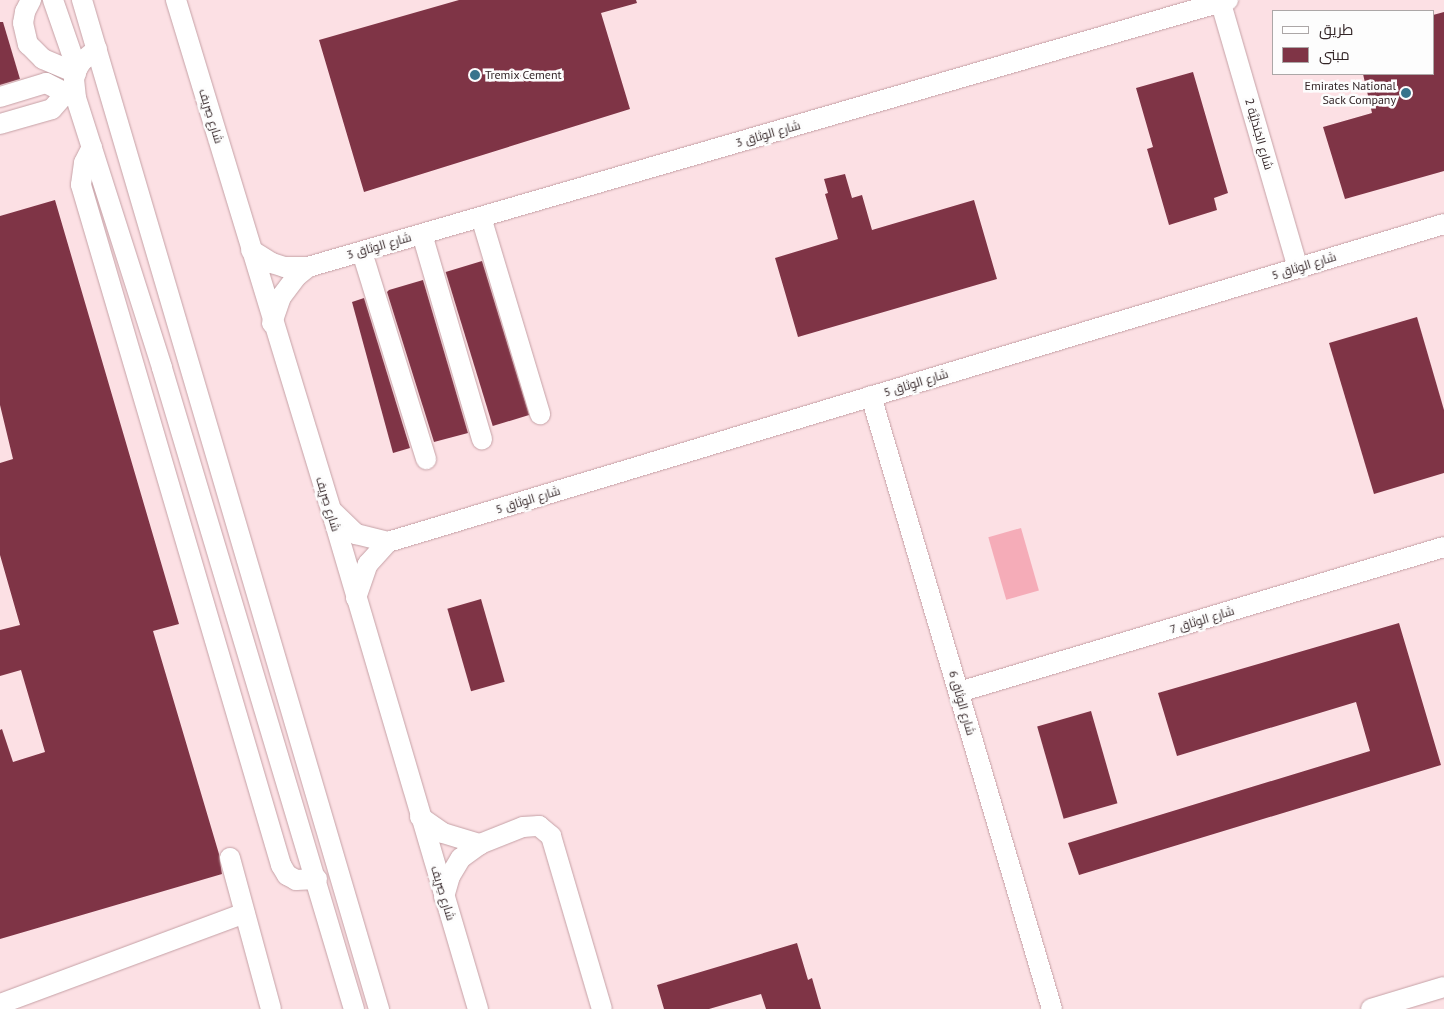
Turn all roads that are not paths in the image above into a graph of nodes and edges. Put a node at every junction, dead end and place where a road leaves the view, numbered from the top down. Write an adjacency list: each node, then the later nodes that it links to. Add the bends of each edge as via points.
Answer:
1 (31, 0): 7 (street, via 23,23 28,44)
2 (53, 0): 7 (street)
3 (82, 0): 6 (street)
4 (176, 0): 14 (street, شارع صِرِيف)
5 (1223, 1): 11 (street, شارع الوِثاق 3); 17 (street, شارع الجَندَلِيَّة 2)
6 (97, 48): 7 (street, via 82,61); 42 (street)
7 (73, 81): 8 (street, via 46,83); 9 (street, via 52,109); 10 (street)
8 (0, 97)
9 (0, 124)
10 (92, 147): 19 (street); 20 (street, via 84,163 81,185)
11 (481, 217): 13 (street, شارع الوِثاق 3); 22 (street)
12 (1444, 224): 17 (street, شارع الوِثاق 5)
13 (422, 234): 15 (street, شارع الوِثاق 3); 23 (street)
14 (251, 250): 16 (street, شارع الوِثاق 3, via 284,267); 18 (street, شارع صِرِيف)
15 (362, 252): 16 (street, شارع الوِثاق 3); 24 (street)
16 (308, 267): 18 (street, شارع الوِثاق 3, via 288,286)
17 (1298, 268): 21 (street, شارع الوِثاق 5)
18 (272, 323): 25 (street, شارع صِرِيف)
19 (162, 368): 20 (street); 29 (street)
20 (138, 374): 30 (street)
21 (871, 396): 26 (street, شارع الوِثاق 5); 31 (street, شارع الوِثاق 6)
22 (540, 414)
23 (482, 439)
24 (426, 459)
25 (331, 510): 26 (street, via 356,534); 28 (street, شارع صِرِيف)
26 (388, 542): 28 (street, via 368,564)
27 (1444, 547): 31 (street, شارع الوِثاق 7)
28 (356, 598): 32 (street, شارع صِرِيف)
29 (235, 610): 30 (street); 35 (street)
30 (208, 617): 35 (street, via 281,865 287,875 296,880)
31 (960, 692): 45 (street, شارع الوِثاق 6)
32 (420, 817): 33 (street, via 443,833); 36 (street, شارع صِرِيف)
33 (480, 844): 36 (street, via 461,858 450,876); 44 (street, via 523,827 539,826 550,836)
34 (230, 858): 37 (street)
35 (317, 879): 41 (street)
36 (444, 897): 43 (street, شارع صِرِيف)
37 (245, 913): 39 (street); 40 (street)
38 (1444, 987): 46 (street)
39 (0, 1004)
40 (271, 1009)
41 (354, 1009)
42 (378, 1009)
43 (478, 1009)
44 (602, 1009)
45 (1052, 1009)
46 (1371, 1009)

